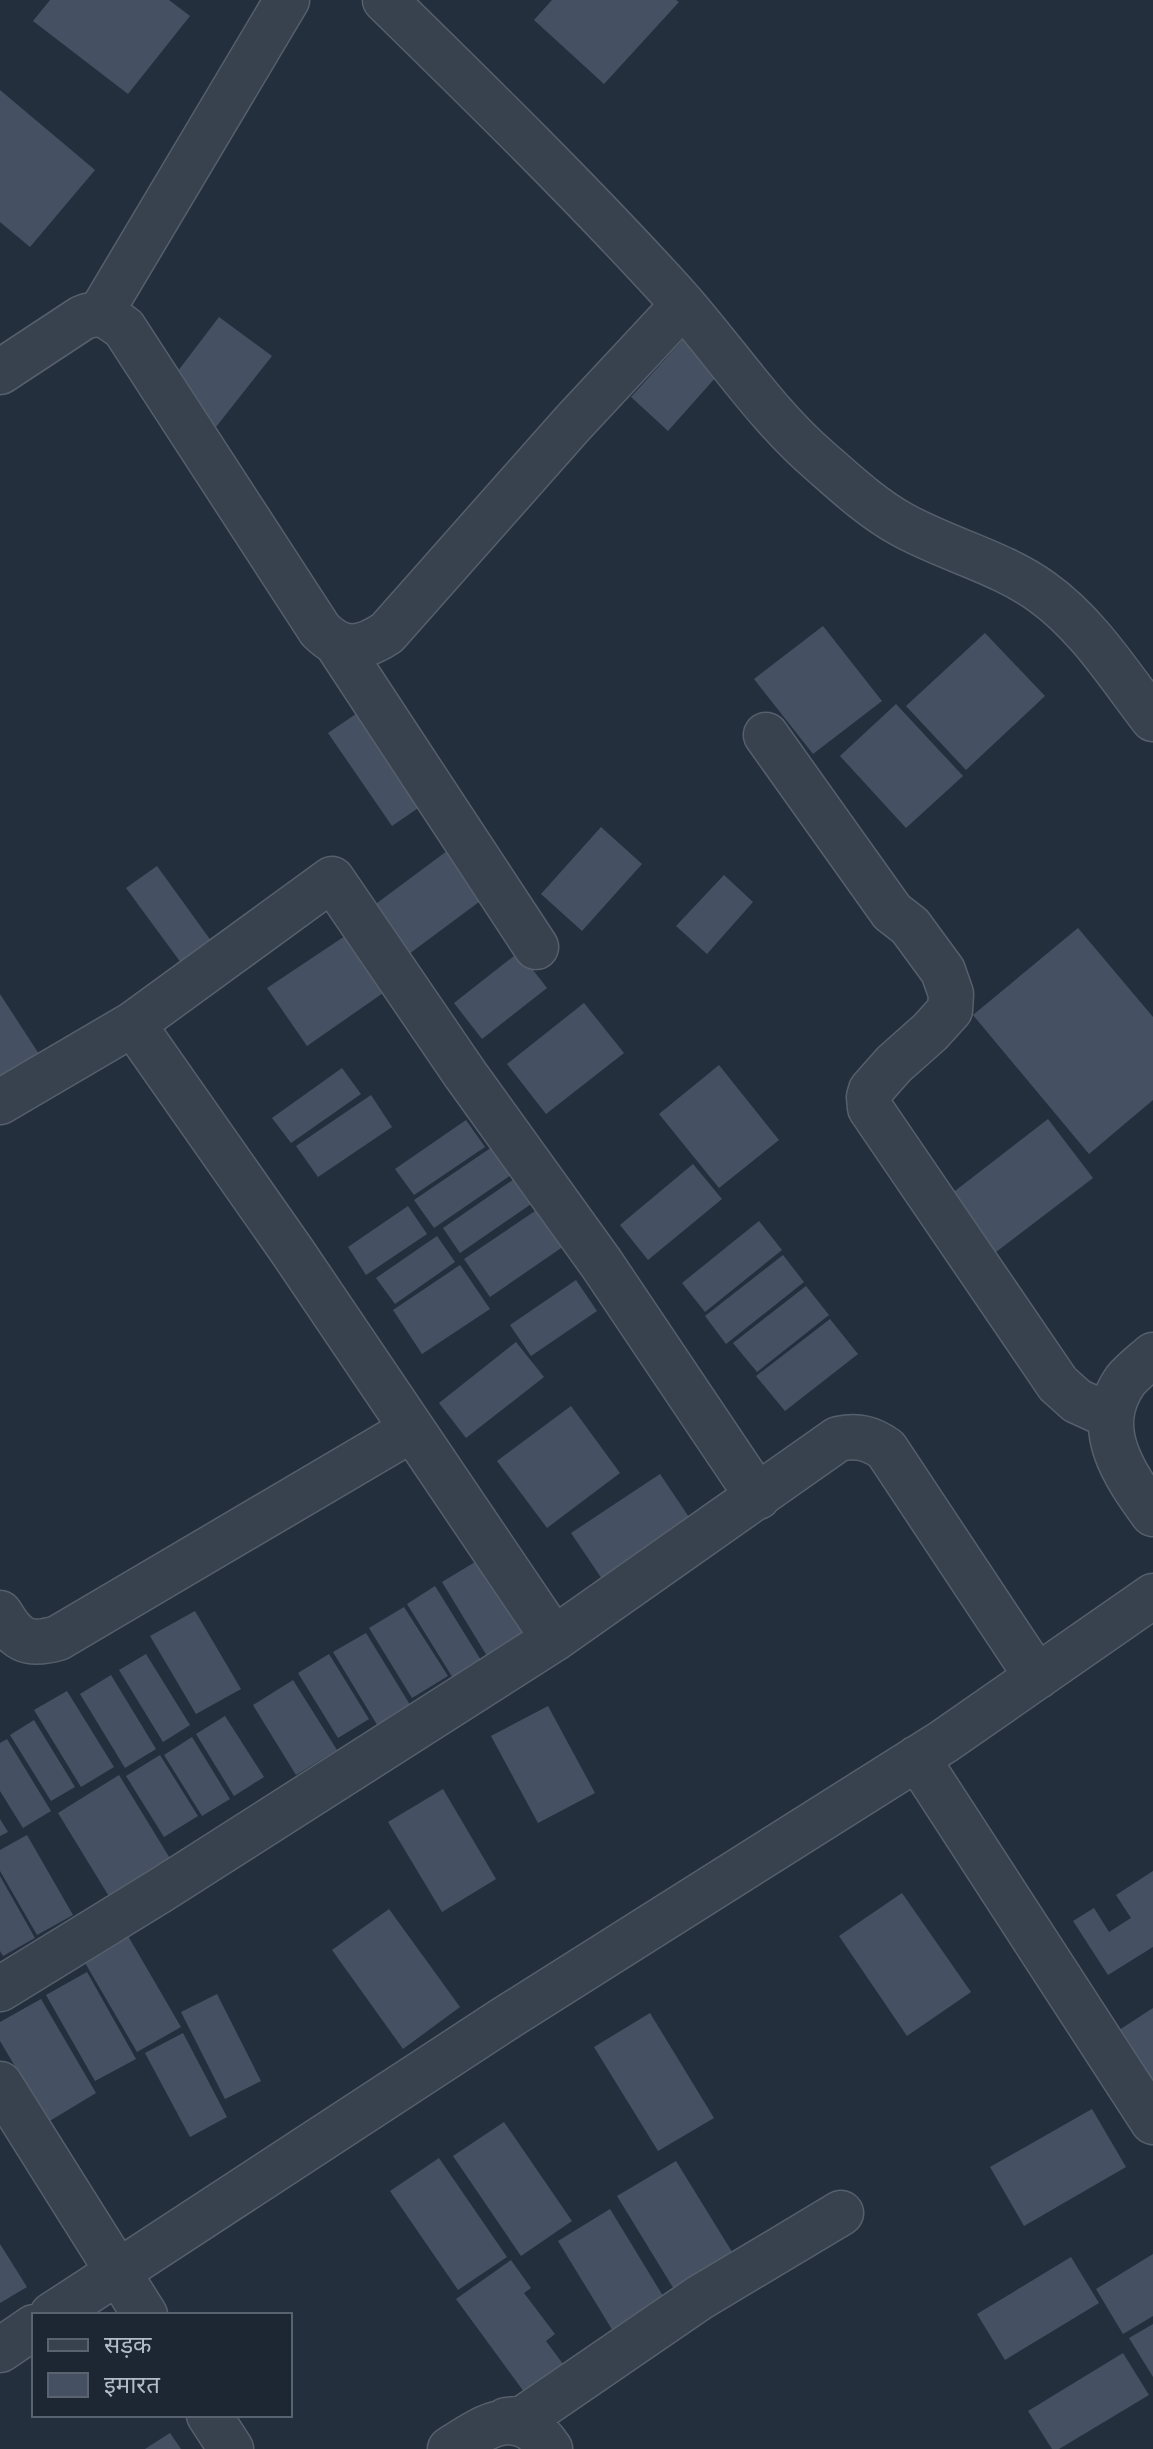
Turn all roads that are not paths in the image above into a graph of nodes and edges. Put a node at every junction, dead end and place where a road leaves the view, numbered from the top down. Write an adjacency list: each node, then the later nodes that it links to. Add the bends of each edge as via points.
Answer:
1 (287, 0): 4 (street)
2 (385, 0): 3 (street)
3 (683, 305): 6 (street, via 387,633 368,646); 7 (street, via 817,459 901,524 1041,591 1085,630)
4 (100, 314): 5 (street, via 82,318); 6 (street, via 124,328 320,630)
5 (0, 372)
6 (337, 644): 9 (street)
7 (1153, 719)
8 (766, 735): 13 (street, via 892,912 910,926 943,971 951,994 950,1010 871,1090 870,1108 1058,1384 1077,1401)
9 (536, 947)
10 (133, 1024): 11 (street); 14 (street); 15 (street, via 332,879)
11 (0, 1102)
12 (1153, 1355): 13 (street, via 1125,1381)
13 (1110, 1416): 16 (street, via 1113,1449)
14 (411, 1430): 18 (street, via 58,1638 29,1642 17,1637); 19 (street)
15 (758, 1497): 19 (street); 20 (street, via 838,1439 870,1438 886,1449)
16 (1153, 1514)
17 (1153, 1596): 20 (street)
18 (0, 1613)
19 (554, 1639): 22 (street)
20 (1037, 1677): 21 (street)
21 (917, 1758): 24 (street); 26 (street)
22 (0, 1989)
23 (0, 2084): 26 (street)
24 (1153, 2122)
25 (841, 2213): 32 (street, via 699,2298 524,2418)
26 (117, 2272): 27 (street); 28 (street)
27 (55, 2313)
28 (144, 2313)
29 (32, 2328): 30 (street)
30 (0, 2350)
31 (210, 2417): 33 (street)
32 (506, 2420): 34 (street); 35 (street, via 540,2434)
33 (231, 2449)
34 (450, 2449)
35 (550, 2449)

